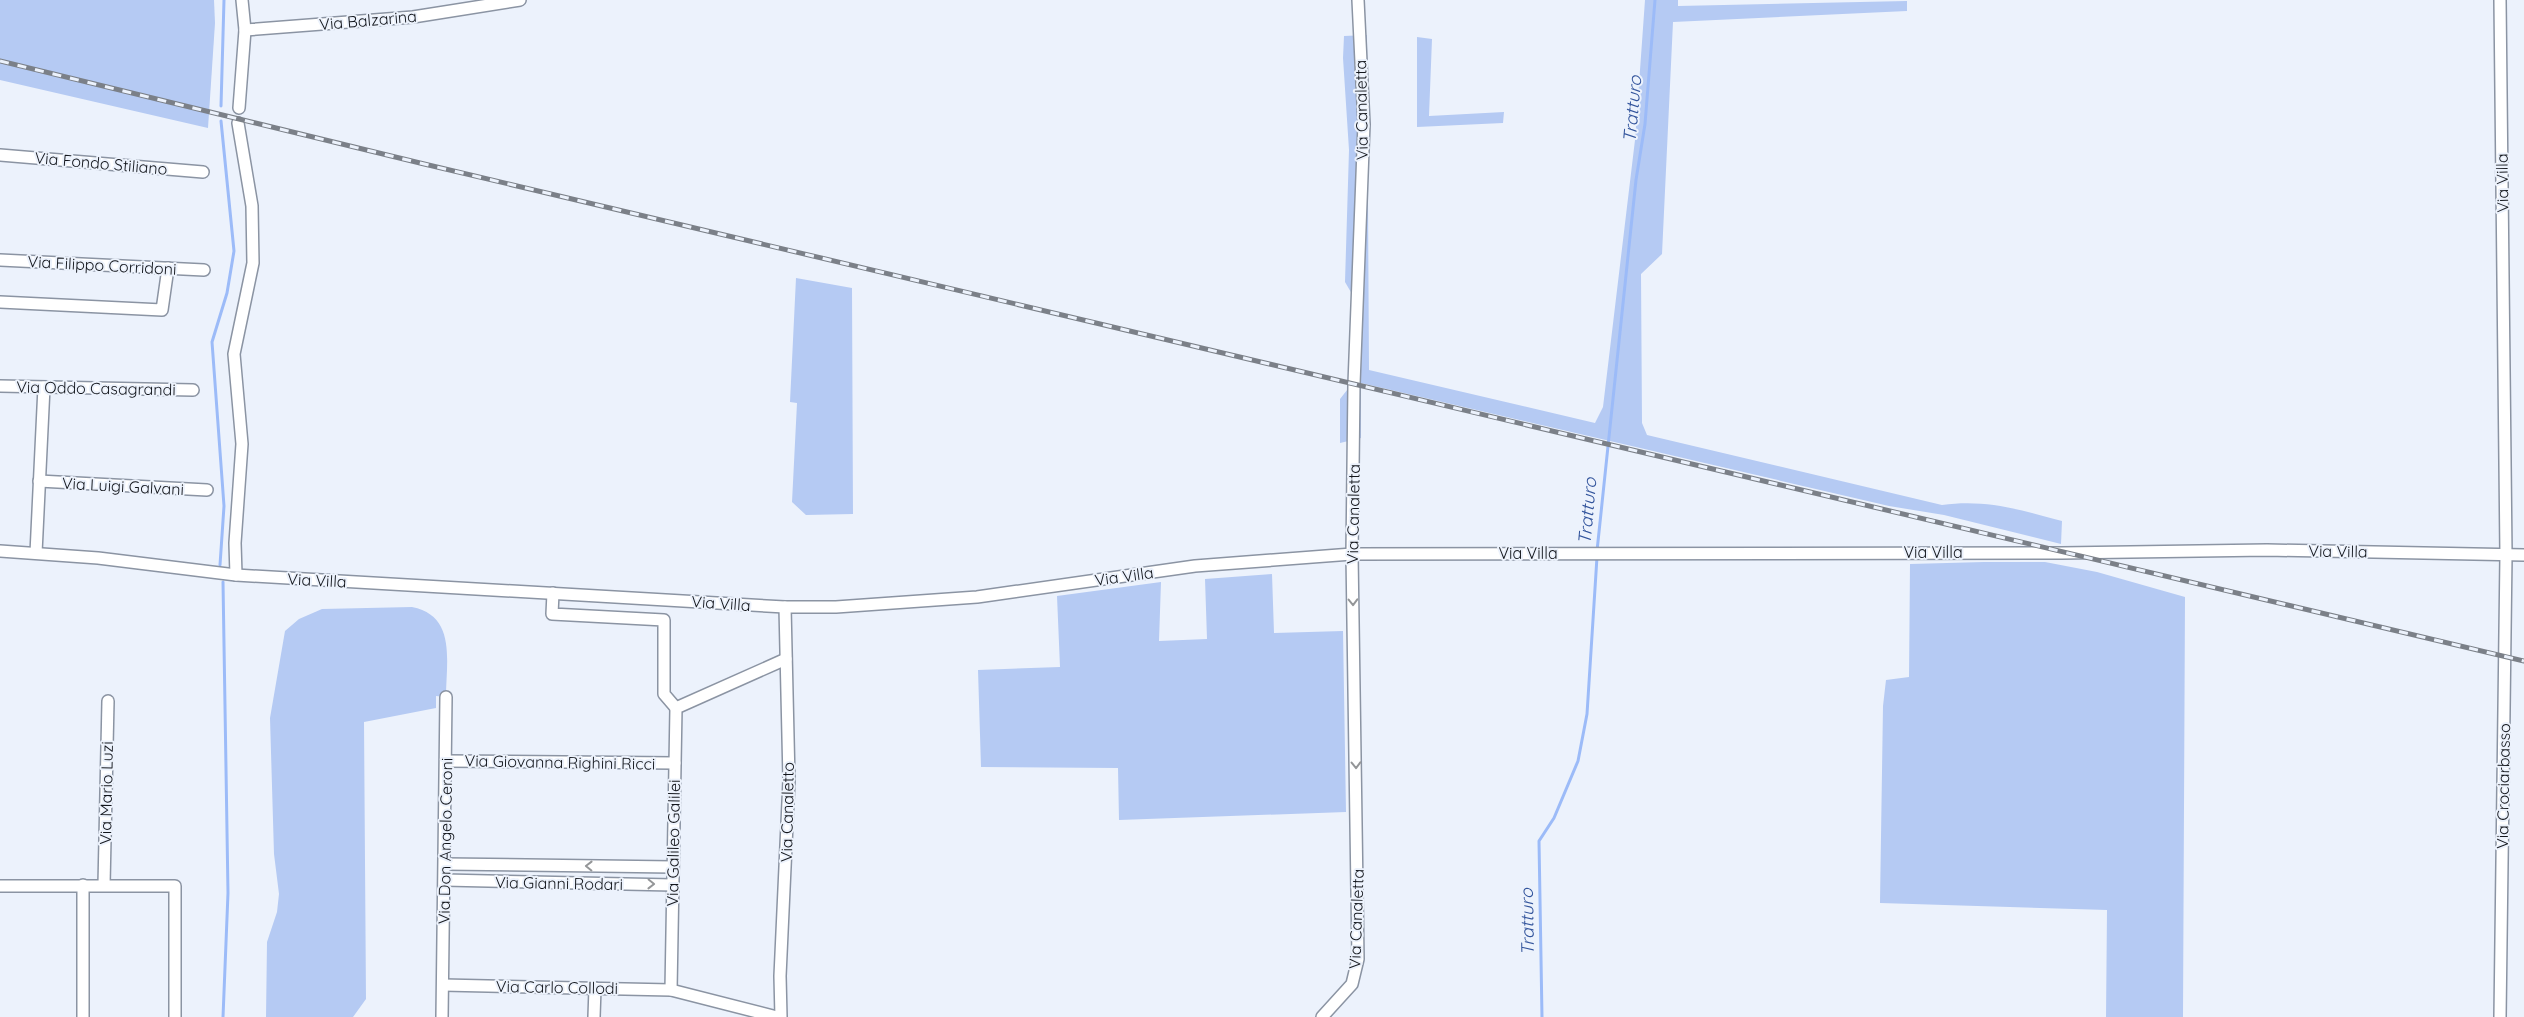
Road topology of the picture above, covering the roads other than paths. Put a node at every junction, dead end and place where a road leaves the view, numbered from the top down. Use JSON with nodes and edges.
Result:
{"nodes":[{"id":1,"x":242,"y":0,"type":"edge"},
{"id":2,"x":520,"y":0,"type":"edge"},
{"id":3,"x":1358,"y":0,"type":"edge"},
{"id":4,"x":2500,"y":0,"type":"edge"},
{"id":5,"x":245,"y":30,"type":"junction"},
{"id":6,"x":239,"y":108,"type":"dead end"},
{"id":7,"x":238,"y":123,"type":"dead end"},
{"id":8,"x":0,"y":155,"type":"edge"},
{"id":9,"x":202,"y":172,"type":"dead end"},
{"id":10,"x":0,"y":260,"type":"edge"},
{"id":11,"x":168,"y":268,"type":"junction"},
{"id":12,"x":204,"y":270,"type":"dead end"},
{"id":13,"x":0,"y":302,"type":"edge"},
{"id":14,"x":0,"y":386,"type":"edge"},
{"id":15,"x":44,"y":387,"type":"junction"},
{"id":16,"x":193,"y":390,"type":"dead end"},
{"id":17,"x":39,"y":481,"type":"junction"},
{"id":18,"x":206,"y":490,"type":"dead end"},
{"id":19,"x":0,"y":551,"type":"edge"},
{"id":20,"x":36,"y":554,"type":"junction"},
{"id":21,"x":1352,"y":554,"type":"junction"},
{"id":22,"x":2524,"y":554,"type":"edge"},
{"id":23,"x":2506,"y":555,"type":"junction"},
{"id":24,"x":236,"y":575,"type":"junction"},
{"id":25,"x":553,"y":593,"type":"junction"},
{"id":26,"x":785,"y":607,"type":"junction"},
{"id":27,"x":786,"y":659,"type":"junction"},
{"id":28,"x":446,"y":697,"type":"dead end"},
{"id":29,"x":108,"y":701,"type":"dead end"},
{"id":30,"x":676,"y":708,"type":"junction"},
{"id":31,"x":446,"y":760,"type":"junction"},
{"id":32,"x":675,"y":763,"type":"junction"},
{"id":33,"x":446,"y":864,"type":"junction"},
{"id":34,"x":673,"y":867,"type":"junction"},
{"id":35,"x":445,"y":880,"type":"junction"},
{"id":36,"x":83,"y":885,"type":"junction"},
{"id":37,"x":104,"y":885,"type":"junction"},
{"id":38,"x":672,"y":885,"type":"junction"},
{"id":39,"x":0,"y":886,"type":"edge"},
{"id":40,"x":443,"y":985,"type":"junction"},
{"id":41,"x":595,"y":988,"type":"junction"},
{"id":42,"x":670,"y":990,"type":"junction"},
{"id":43,"x":83,"y":1017,"type":"edge"},
{"id":44,"x":175,"y":1017,"type":"edge"},
{"id":45,"x":442,"y":1017,"type":"edge"},
{"id":46,"x":594,"y":1017,"type":"edge"},
{"id":47,"x":777,"y":1017,"type":"edge"},
{"id":48,"x":781,"y":1017,"type":"edge"},
{"id":49,"x":1322,"y":1017,"type":"edge"},
{"id":50,"x":2500,"y":1017,"type":"edge"}],
"edges":[{"from":1,"to":5,"type":"street"},
{"from":2,"to":5,"type":"street","name":"Via Balzarina"},
{"from":3,"to":21,"type":"street","name":"Via Canaletta"},
{"from":4,"to":23,"type":"street","name":"Via Villa"},
{"from":5,"to":6,"type":"street"},
{"from":7,"to":24,"type":"street"},
{"from":8,"to":9,"type":"street","name":"Via Fondo Stiliano"},
{"from":10,"to":11,"type":"street","name":"Via Filippo Corridoni"},
{"from":11,"to":12,"type":"street","name":"Via Filippo Corridoni"},
{"from":11,"to":13,"type":"street"},
{"from":14,"to":15,"type":"street","name":"Via Oddo Casagrandi"},
{"from":15,"to":16,"type":"street","name":"Via Oddo Casagrandi"},
{"from":15,"to":17,"type":"street","name":"Via Luigi Galvani"},
{"from":17,"to":18,"type":"street","name":"Via Luigi Galvani"},
{"from":17,"to":20,"type":"street","name":"Via Luigi Galvani"},
{"from":19,"to":20,"type":"street","name":"Via Villa"},
{"from":20,"to":24,"type":"street","name":"Via Villa"},
{"from":21,"to":23,"type":"street","name":"Via Villa"},
{"from":21,"to":26,"type":"street","name":"Via Villa"},
{"from":21,"to":49,"type":"street","name":"Via Canaletta","one_way":true},
{"from":22,"to":23,"type":"street"},
{"from":23,"to":50,"type":"street","name":"Via Crociarbasso"},
{"from":24,"to":25,"type":"street","name":"Via Villa"},
{"from":25,"to":26,"type":"street","name":"Via Villa"},
{"from":25,"to":30,"type":"street"},
{"from":26,"to":27,"type":"street","name":"Via Canaletto"},
{"from":27,"to":30,"type":"street"},
{"from":27,"to":48,"type":"street","name":"Via Canaletto"},
{"from":28,"to":31,"type":"street","name":"Via Don Angelo Ceroni"},
{"from":29,"to":37,"type":"street","name":"Via Mario Luzi"},
{"from":30,"to":32,"type":"street","name":"Via Galileo Galilei"},
{"from":31,"to":32,"type":"street","name":"Via Giovanna Righini Ricci"},
{"from":31,"to":33,"type":"street","name":"Via Don Angelo Ceroni"},
{"from":32,"to":34,"type":"street","name":"Via Galileo Galilei"},
{"from":34,"to":33,"type":"street","name":"Via Gianni Rodari","one_way":true},
{"from":33,"to":35,"type":"street","name":"Via Don Angelo Ceroni"},
{"from":34,"to":38,"type":"street","name":"Via Galileo Galilei"},
{"from":35,"to":38,"type":"street","name":"Via Gianni Rodari","one_way":true},
{"from":35,"to":40,"type":"street","name":"Via Don Angelo Ceroni"},
{"from":36,"to":37,"type":"street"},
{"from":36,"to":39,"type":"street"},
{"from":36,"to":43,"type":"street"},
{"from":37,"to":44,"type":"street"},
{"from":38,"to":42,"type":"street","name":"Via Galileo Galilei"},
{"from":40,"to":41,"type":"street","name":"Via Carlo Collodi"},
{"from":40,"to":45,"type":"street","name":"Via Don Angelo Ceroni"},
{"from":41,"to":42,"type":"street","name":"Via Carlo Collodi"},
{"from":41,"to":46,"type":"street"},
{"from":42,"to":47,"type":"street"}]}
